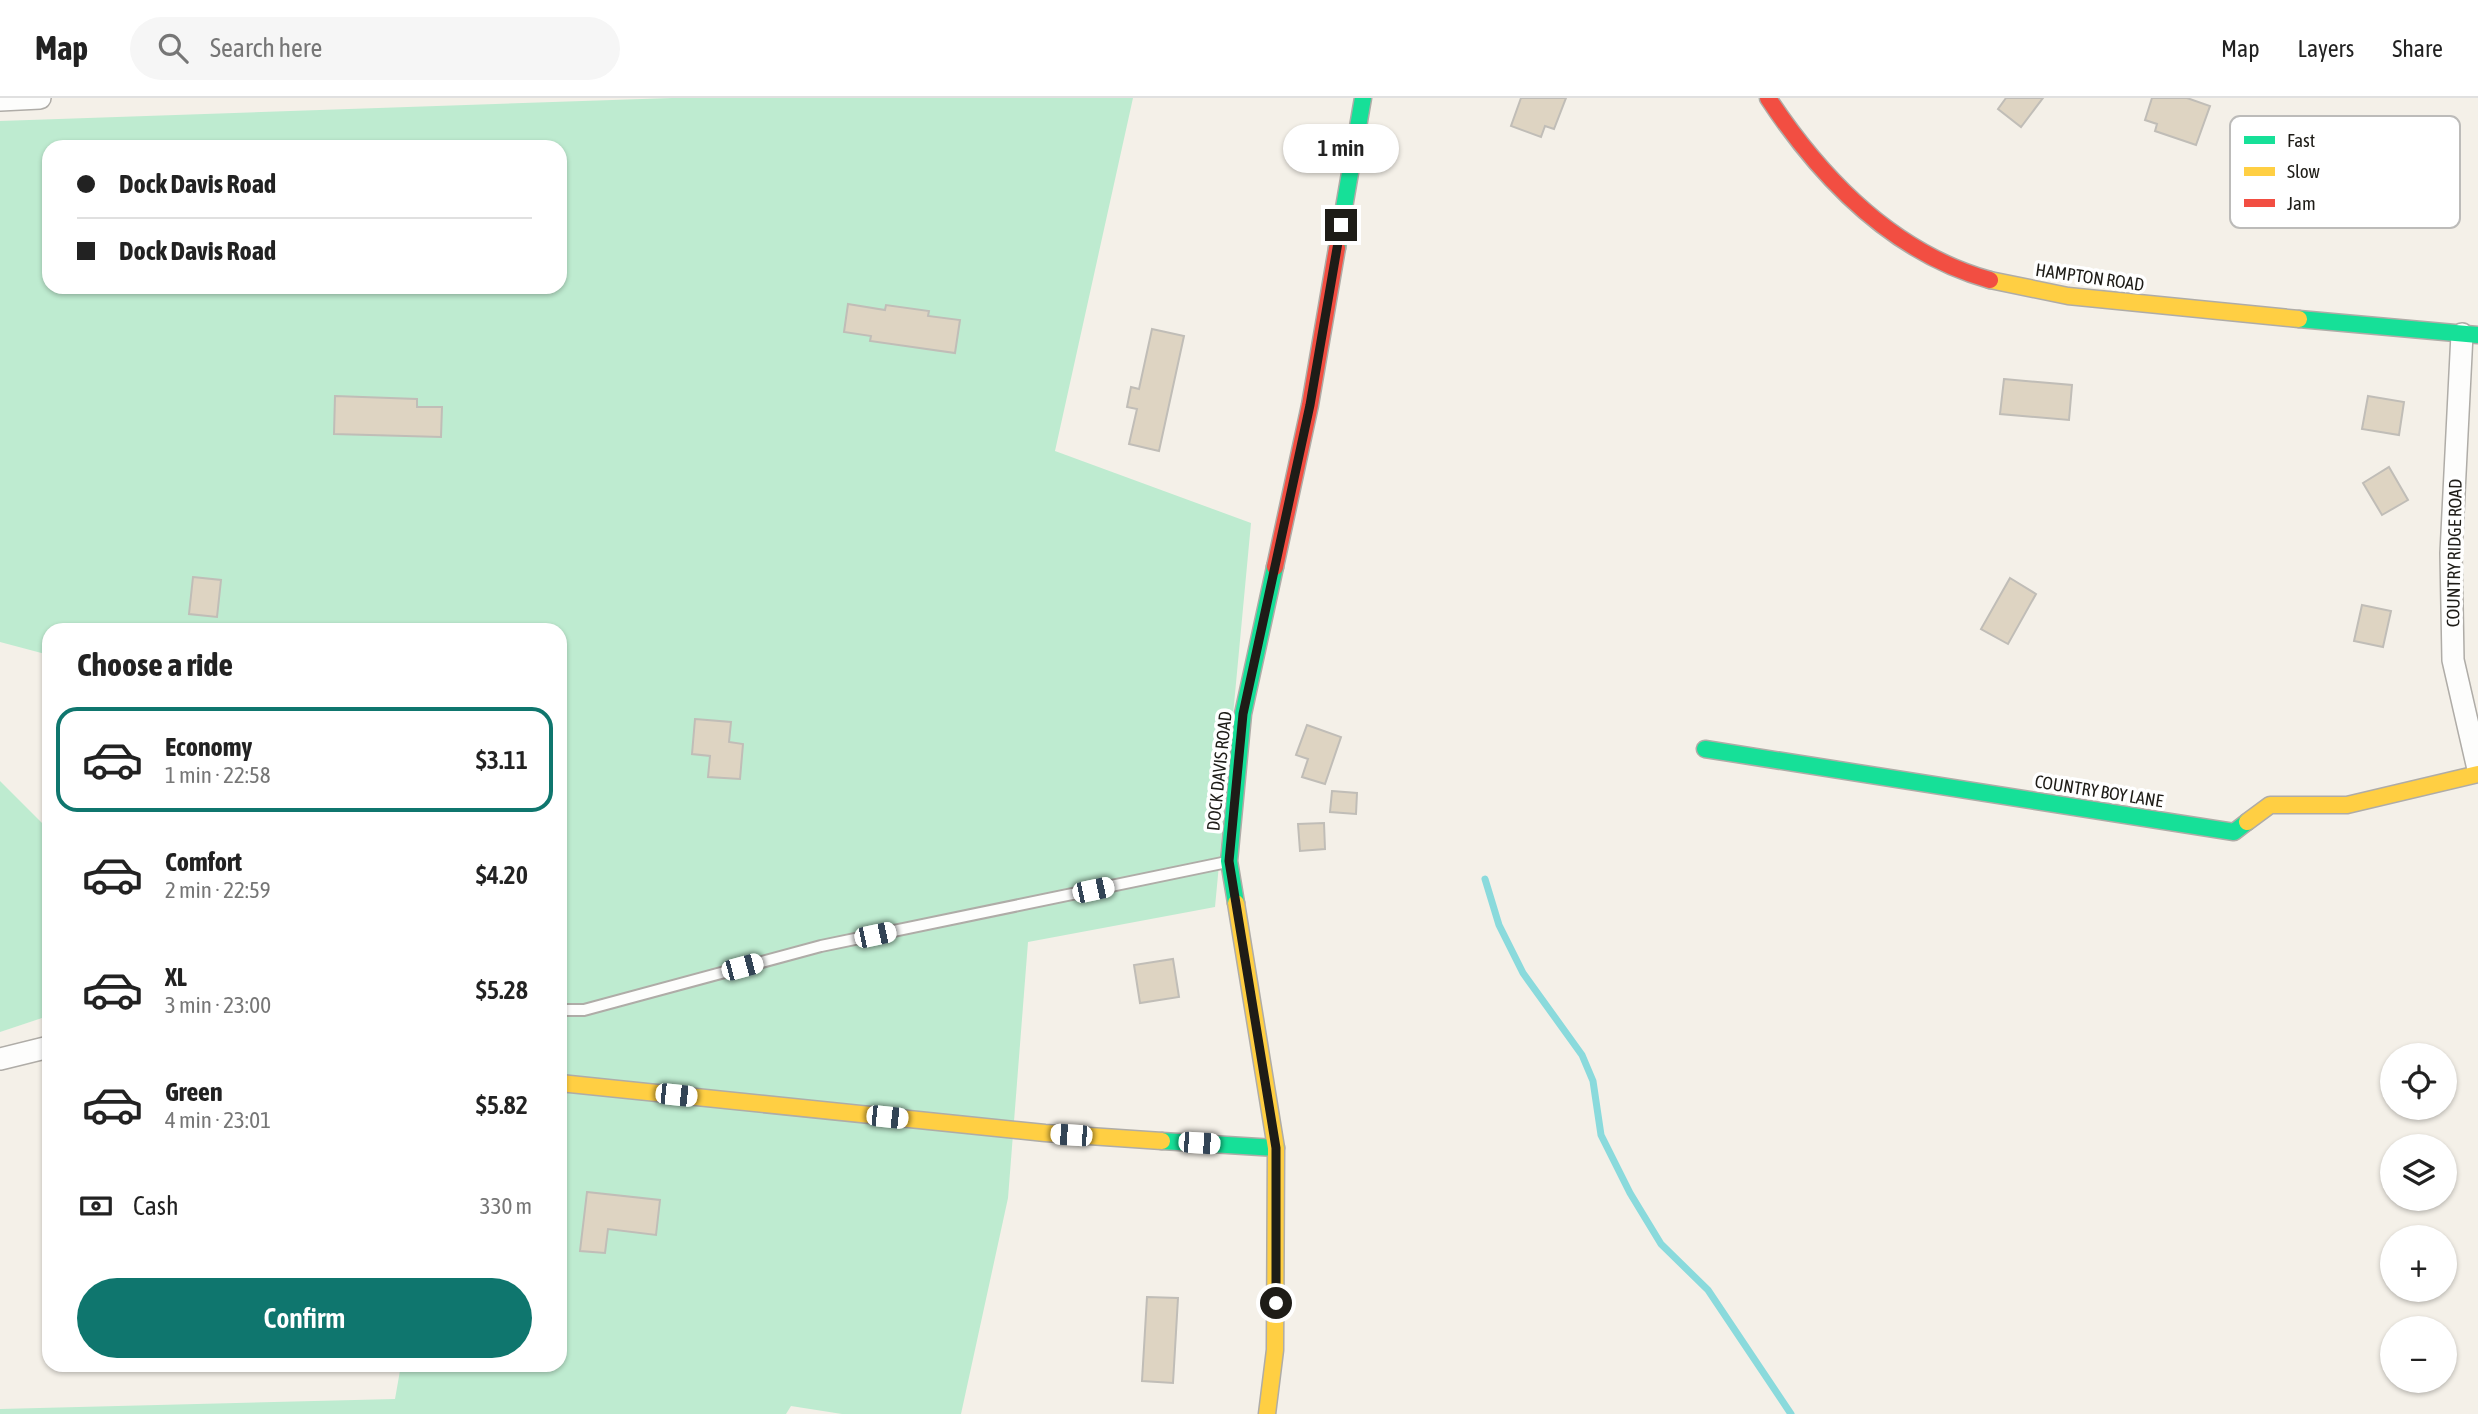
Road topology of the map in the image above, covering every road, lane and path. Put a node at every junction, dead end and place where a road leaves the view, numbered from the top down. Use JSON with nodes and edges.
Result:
{"nodes":[{"id":1,"x":40,"y":98,"type":"edge"},
{"id":2,"x":1363,"y":98,"type":"edge"},
{"id":3,"x":1768,"y":98,"type":"edge"},
{"id":4,"x":0,"y":100,"type":"edge"},
{"id":5,"x":2470,"y":335,"type":"edge"},
{"id":6,"x":1705,"y":749,"type":"dead end"},
{"id":7,"x":2478,"y":772,"type":"edge"},
{"id":8,"x":1229,"y":861,"type":"junction"},
{"id":9,"x":567,"y":1010,"type":"edge"},
{"id":10,"x":42,"y":1049,"type":"edge"},
{"id":11,"x":0,"y":1059,"type":"edge"},
{"id":12,"x":567,"y":1084,"type":"edge"},
{"id":13,"x":1276,"y":1148,"type":"junction"},
{"id":14,"x":1267,"y":1414,"type":"edge"}],
"edges":[{"from":1,"to":4,"type":"street"},
{"from":2,"to":8,"type":"street","name":"DOCK DAVIS ROAD"},
{"from":3,"to":5,"type":"street","name":"HAMPTON ROAD"},
{"from":5,"to":7,"type":"street","name":"COUNTRY RIDGE ROAD"},
{"from":6,"to":7,"type":"street","name":"COUNTRY BOY LANE"},
{"from":8,"to":9,"type":"lane"},
{"from":8,"to":13,"type":"street","name":"DOCK DAVIS ROAD"},
{"from":10,"to":11,"type":"street"},
{"from":12,"to":13,"type":"street"},
{"from":13,"to":14,"type":"street","name":"DOCK DAVIS ROAD"}]}
